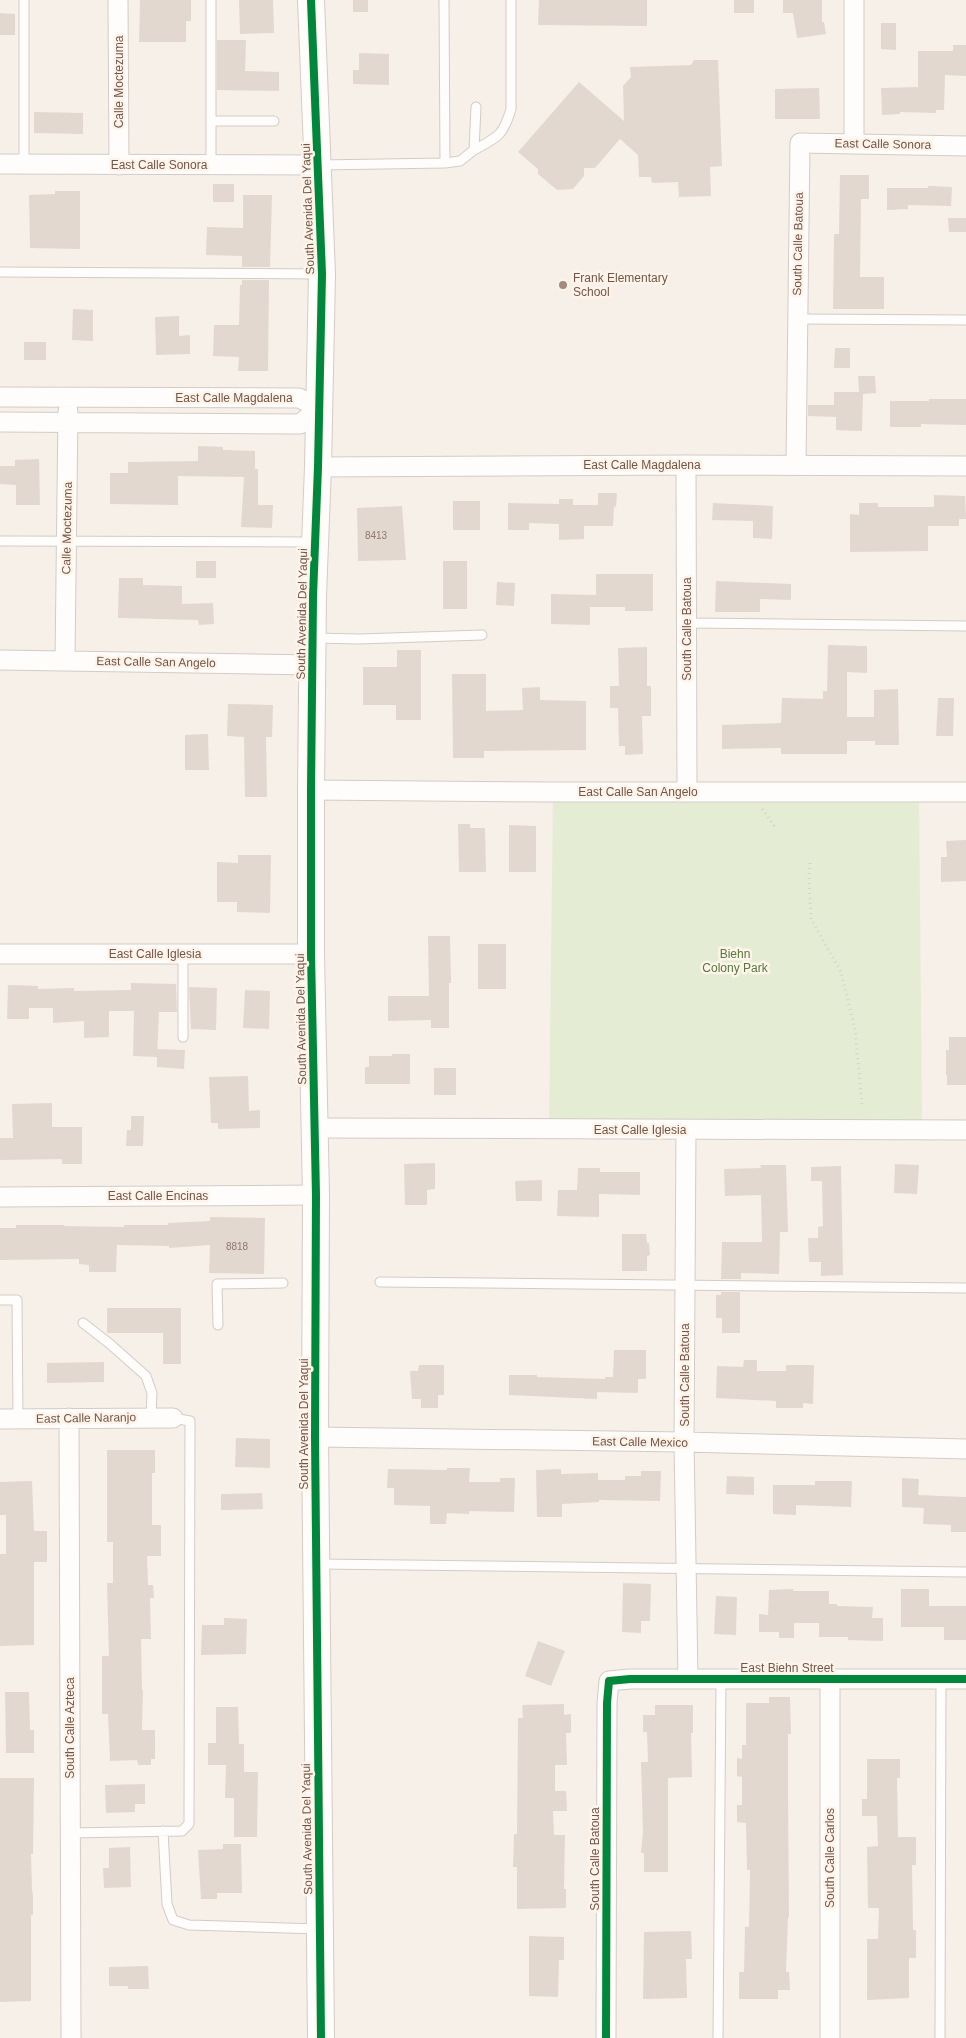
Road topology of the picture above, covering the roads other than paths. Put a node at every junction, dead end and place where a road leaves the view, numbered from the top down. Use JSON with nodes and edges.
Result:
{"nodes":[{"id":1,"x":24,"y":0,"type":"edge"},
{"id":2,"x":118,"y":0,"type":"edge"},
{"id":3,"x":210,"y":0,"type":"edge"},
{"id":4,"x":311,"y":0,"type":"edge"},
{"id":5,"x":444,"y":0,"type":"edge"},
{"id":6,"x":511,"y":0,"type":"edge"},
{"id":7,"x":854,"y":0,"type":"edge"},
{"id":8,"x":476,"y":107,"type":"dead end"},
{"id":9,"x":211,"y":121,"type":"junction"},
{"id":10,"x":274,"y":121,"type":"dead end"},
{"id":11,"x":800,"y":144,"type":"joint"},
{"id":12,"x":854,"y":144,"type":"junction"},
{"id":13,"x":966,"y":146,"type":"edge"},
{"id":14,"x":474,"y":150,"type":"junction"},
{"id":15,"x":444,"y":163,"type":"junction"},
{"id":16,"x":0,"y":164,"type":"edge"},
{"id":17,"x":24,"y":164,"type":"junction"},
{"id":18,"x":119,"y":165,"type":"junction"},
{"id":19,"x":211,"y":165,"type":"junction"},
{"id":20,"x":318,"y":165,"type":"junction"},
{"id":21,"x":0,"y":272,"type":"edge"},
{"id":22,"x":322,"y":274,"type":"junction"},
{"id":23,"x":798,"y":319,"type":"junction"},
{"id":24,"x":966,"y":320,"type":"edge"},
{"id":25,"x":0,"y":396,"type":"edge"},
{"id":26,"x":68,"y":397,"type":"junction"},
{"id":27,"x":320,"y":408,"type":"junction"},
{"id":28,"x":0,"y":422,"type":"edge"},
{"id":29,"x":68,"y":423,"type":"junction"},
{"id":30,"x":686,"y":465,"type":"junction"},
{"id":31,"x":796,"y":465,"type":"junction"},
{"id":32,"x":966,"y":466,"type":"edge"},
{"id":33,"x":318,"y":467,"type":"junction"},
{"id":34,"x":0,"y":540,"type":"edge"},
{"id":35,"x":67,"y":542,"type":"junction"},
{"id":36,"x":314,"y":542,"type":"junction"},
{"id":37,"x":687,"y":623,"type":"junction"},
{"id":38,"x":966,"y":626,"type":"edge"},
{"id":39,"x":482,"y":635,"type":"dead end"},
{"id":40,"x":312,"y":638,"type":"junction"},
{"id":41,"x":0,"y":660,"type":"edge"},
{"id":42,"x":65,"y":660,"type":"junction"},
{"id":43,"x":312,"y":665,"type":"junction"},
{"id":44,"x":311,"y":790,"type":"junction"},
{"id":45,"x":687,"y":792,"type":"junction"},
{"id":46,"x":966,"y":792,"type":"edge"},
{"id":47,"x":0,"y":954,"type":"edge"},
{"id":48,"x":183,"y":954,"type":"junction"},
{"id":49,"x":311,"y":954,"type":"junction"},
{"id":50,"x":183,"y":1037,"type":"dead end"},
{"id":51,"x":315,"y":1128,"type":"junction"},
{"id":52,"x":686,"y":1130,"type":"junction"},
{"id":53,"x":966,"y":1130,"type":"edge"},
{"id":54,"x":316,"y":1195,"type":"junction"},
{"id":55,"x":0,"y":1197,"type":"edge"},
{"id":56,"x":380,"y":1282,"type":"dead end"},
{"id":57,"x":283,"y":1283,"type":"dead end"},
{"id":58,"x":686,"y":1286,"type":"junction"},
{"id":59,"x":966,"y":1288,"type":"edge"},
{"id":60,"x":0,"y":1300,"type":"edge"},
{"id":61,"x":83,"y":1323,"type":"dead end"},
{"id":62,"x":218,"y":1326,"type":"dead end"},
{"id":63,"x":69,"y":1418,"type":"junction"},
{"id":64,"x":151,"y":1418,"type":"junction"},
{"id":65,"x":173,"y":1418,"type":"joint"},
{"id":66,"x":9,"y":1419,"type":"edge"},
{"id":67,"x":314,"y":1438,"type":"junction"},
{"id":68,"x":684,"y":1442,"type":"junction"},
{"id":69,"x":966,"y":1449,"type":"edge"},
{"id":70,"x":316,"y":1564,"type":"junction"},
{"id":71,"x":686,"y":1568,"type":"junction"},
{"id":72,"x":966,"y":1572,"type":"edge"},
{"id":73,"x":688,"y":1679,"type":"junction"},
{"id":74,"x":721,"y":1679,"type":"junction"},
{"id":75,"x":830,"y":1679,"type":"junction"},
{"id":76,"x":941,"y":1679,"type":"junction"},
{"id":77,"x":966,"y":1679,"type":"edge"},
{"id":78,"x":609,"y":1681,"type":"joint"},
{"id":79,"x":163,"y":1831,"type":"junction"},
{"id":80,"x":70,"y":1833,"type":"junction"},
{"id":81,"x":320,"y":1929,"type":"junction"},
{"id":82,"x":71,"y":2038,"type":"edge"},
{"id":83,"x":321,"y":2038,"type":"edge"},
{"id":84,"x":606,"y":2038,"type":"edge"},
{"id":85,"x":718,"y":2038,"type":"edge"},
{"id":86,"x":830,"y":2038,"type":"edge"},
{"id":87,"x":940,"y":2038,"type":"edge"}],
"edges":[{"from":1,"to":17,"type":"lane"},
{"from":2,"to":18,"type":"street","name":"Calle Moctezuma"},
{"from":3,"to":9,"type":"lane"},
{"from":4,"to":20,"type":"street","name":"South Avenida Del Yaqui"},
{"from":5,"to":15,"type":"lane"},
{"from":6,"to":14,"type":"lane"},
{"from":7,"to":12,"type":"street"},
{"from":8,"to":14,"type":"lane"},
{"from":9,"to":10,"type":"lane"},
{"from":9,"to":19,"type":"lane"},
{"from":11,"to":12,"type":"street","name":"East Calle Sonora"},
{"from":11,"to":23,"type":"street","name":"South Calle Batoua"},
{"from":12,"to":13,"type":"street","name":"East Calle Sonora"},
{"from":14,"to":15,"type":"lane"},
{"from":15,"to":20,"type":"lane"},
{"from":16,"to":17,"type":"street","name":"East Calle Sonora"},
{"from":17,"to":18,"type":"street","name":"East Calle Sonora"},
{"from":18,"to":19,"type":"street","name":"East Calle Sonora"},
{"from":19,"to":20,"type":"street","name":"East Calle Sonora"},
{"from":20,"to":22,"type":"street","name":"South Avenida Del Yaqui"},
{"from":21,"to":22,"type":"lane"},
{"from":22,"to":27,"type":"street","name":"South Avenida Del Yaqui"},
{"from":23,"to":24,"type":"lane"},
{"from":23,"to":31,"type":"street","name":"South Calle Batoua"},
{"from":25,"to":26,"type":"street","name":"East Calle Magdalena"},
{"from":26,"to":27,"type":"street","name":"East Calle Magdalena"},
{"from":26,"to":29,"type":"street","name":"Calle Moctezuma"},
{"from":27,"to":29,"type":"street","name":"East Calle Magdalena"},
{"from":27,"to":33,"type":"street","name":"South Avenida Del Yaqui"},
{"from":28,"to":29,"type":"street","name":"East Calle Magdalena"},
{"from":29,"to":35,"type":"street","name":"Calle Moctezuma"},
{"from":30,"to":31,"type":"street","name":"East Calle Magdalena"},
{"from":30,"to":33,"type":"street","name":"East Calle Magdalena"},
{"from":30,"to":37,"type":"street","name":"South Calle Batoua"},
{"from":31,"to":32,"type":"street","name":"East Calle Magdalena"},
{"from":33,"to":36,"type":"street","name":"South Avenida Del Yaqui"},
{"from":34,"to":35,"type":"lane"},
{"from":35,"to":36,"type":"lane"},
{"from":35,"to":42,"type":"street","name":"Calle Moctezuma"},
{"from":36,"to":40,"type":"street","name":"South Avenida Del Yaqui"},
{"from":37,"to":38,"type":"lane"},
{"from":37,"to":45,"type":"street","name":"South Calle Batoua"},
{"from":39,"to":40,"type":"lane"},
{"from":40,"to":43,"type":"street","name":"South Avenida Del Yaqui"},
{"from":41,"to":42,"type":"street","name":"East Calle San Angelo"},
{"from":42,"to":43,"type":"street","name":"East Calle San Angelo"},
{"from":43,"to":44,"type":"street","name":"South Avenida Del Yaqui"},
{"from":44,"to":45,"type":"street","name":"East Calle San Angelo"},
{"from":44,"to":49,"type":"street","name":"South Avenida Del Yaqui"},
{"from":45,"to":46,"type":"street","name":"East Calle San Angelo"},
{"from":47,"to":48,"type":"street","name":"East Calle Iglesia"},
{"from":48,"to":49,"type":"street","name":"East Calle Iglesia"},
{"from":48,"to":50,"type":"lane"},
{"from":49,"to":51,"type":"street","name":"South Avenida Del Yaqui"},
{"from":51,"to":52,"type":"street","name":"East Calle Iglesia"},
{"from":51,"to":54,"type":"street","name":"South Avenida Del Yaqui"},
{"from":52,"to":53,"type":"street","name":"East Calle Iglesia"},
{"from":52,"to":58,"type":"street","name":"South Calle Batoua"},
{"from":54,"to":55,"type":"street","name":"East Calle Encinas"},
{"from":54,"to":67,"type":"street","name":"South Avenida Del Yaqui"},
{"from":56,"to":58,"type":"lane"},
{"from":57,"to":62,"type":"lane"},
{"from":58,"to":59,"type":"lane"},
{"from":58,"to":68,"type":"street","name":"South Calle Batoua"},
{"from":60,"to":66,"type":"lane"},
{"from":61,"to":64,"type":"lane"},
{"from":63,"to":64,"type":"street","name":"East Calle Naranjo"},
{"from":63,"to":66,"type":"street","name":"East Calle Naranjo"},
{"from":63,"to":80,"type":"street","name":"South Calle Azteca"},
{"from":64,"to":65,"type":"street","name":"East Calle Naranjo"},
{"from":65,"to":79,"type":"lane"},
{"from":67,"to":68,"type":"street","name":"East Calle Mexico"},
{"from":67,"to":70,"type":"street","name":"South Avenida Del Yaqui"},
{"from":68,"to":69,"type":"street","name":"East Calle Mexico"},
{"from":68,"to":71,"type":"street","name":"South Calle Batoua"},
{"from":70,"to":71,"type":"lane"},
{"from":70,"to":81,"type":"street","name":"South Avenida Del Yaqui"},
{"from":71,"to":72,"type":"lane"},
{"from":71,"to":73,"type":"street","name":"South Calle Batoua"},
{"from":73,"to":74,"type":"street","name":"East Biehn Street"},
{"from":73,"to":78,"type":"street","name":"East Biehn Street"},
{"from":74,"to":75,"type":"street","name":"East Biehn Street"},
{"from":74,"to":85,"type":"lane"},
{"from":75,"to":76,"type":"street","name":"East Biehn Street"},
{"from":75,"to":86,"type":"street","name":"South Calle Carlos"},
{"from":76,"to":77,"type":"street","name":"East Biehn Street"},
{"from":76,"to":87,"type":"lane"},
{"from":78,"to":84,"type":"street","name":"South Calle Batoua"},
{"from":79,"to":80,"type":"lane"},
{"from":79,"to":81,"type":"lane"},
{"from":80,"to":82,"type":"street","name":"South Calle Azteca"},
{"from":81,"to":83,"type":"street","name":"South Avenida Del Yaqui"}]}
